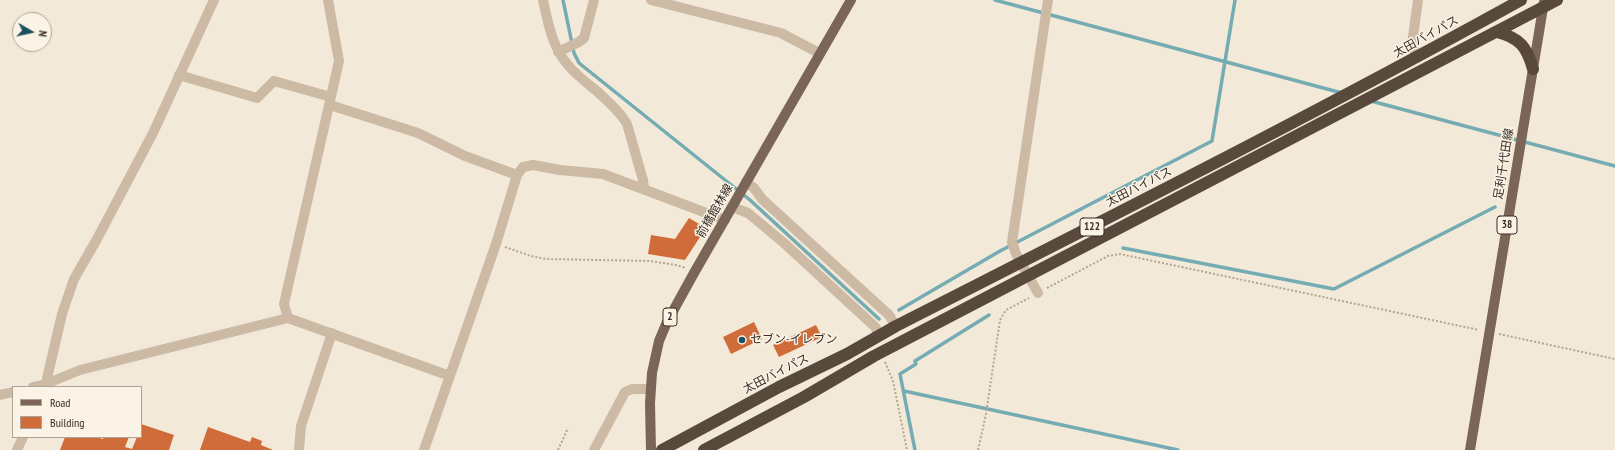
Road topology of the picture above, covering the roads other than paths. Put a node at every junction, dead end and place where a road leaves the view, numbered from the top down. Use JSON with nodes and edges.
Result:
{"nodes":[{"id":1,"x":214,"y":0,"type":"edge"},
{"id":2,"x":328,"y":0,"type":"edge"},
{"id":3,"x":544,"y":0,"type":"edge"},
{"id":4,"x":594,"y":0,"type":"edge"},
{"id":5,"x":651,"y":0,"type":"edge"},
{"id":6,"x":850,"y":0,"type":"edge"},
{"id":7,"x":1048,"y":0,"type":"edge"},
{"id":8,"x":1418,"y":0,"type":"edge"},
{"id":9,"x":1521,"y":0,"type":"edge"},
{"id":10,"x":1557,"y":0,"type":"edge"},
{"id":11,"x":1544,"y":4,"type":"edge"},
{"id":12,"x":1497,"y":32,"type":"junction"},
{"id":13,"x":563,"y":50,"type":"junction"},
{"id":14,"x":820,"y":53,"type":"junction"},
{"id":15,"x":1417,"y":58,"type":"junction"},
{"id":16,"x":1532,"y":69,"type":"junction"},
{"id":17,"x":179,"y":75,"type":"junction"},
{"id":18,"x":330,"y":101,"type":"junction"},
{"id":19,"x":517,"y":175,"type":"junction"},
{"id":20,"x":746,"y":183,"type":"junction"},
{"id":21,"x":644,"y":188,"type":"junction"},
{"id":22,"x":735,"y":203,"type":"junction"},
{"id":23,"x":725,"y":220,"type":"junction"},
{"id":24,"x":1021,"y":263,"type":"junction"},
{"id":25,"x":1029,"y":276,"type":"junction"},
{"id":26,"x":1038,"y":293,"type":"road end"},
{"id":27,"x":288,"y":318,"type":"junction"},
{"id":28,"x":896,"y":326,"type":"junction"},
{"id":29,"x":332,"y":334,"type":"junction"},
{"id":30,"x":878,"y":336,"type":"junction"},
{"id":31,"x":450,"y":376,"type":"junction"},
{"id":32,"x":45,"y":385,"type":"edge"},
{"id":33,"x":650,"y":389,"type":"junction"},
{"id":34,"x":12,"y":392,"type":"edge"},
{"id":35,"x":0,"y":395,"type":"edge"},
{"id":36,"x":23,"y":438,"type":"edge"},
{"id":37,"x":17,"y":450,"type":"edge"},
{"id":38,"x":299,"y":450,"type":"edge"},
{"id":39,"x":424,"y":450,"type":"edge"},
{"id":40,"x":594,"y":450,"type":"edge"},
{"id":41,"x":651,"y":450,"type":"edge"},
{"id":42,"x":662,"y":450,"type":"edge"},
{"id":43,"x":704,"y":450,"type":"edge"},
{"id":44,"x":1470,"y":450,"type":"edge"}],
"edges":[{"from":1,"to":17,"type":"street"},
{"from":2,"to":18,"type":"street"},
{"from":3,"to":13,"type":"street"},
{"from":4,"to":13,"type":"street"},
{"from":5,"to":14,"type":"street"},
{"from":6,"to":14,"type":"main road","name":"前橋館林線","number":"2"},
{"from":7,"to":24,"type":"street"},
{"from":8,"to":15,"type":"street"},
{"from":9,"to":15,"type":"highway","name":"太田バイパス","number":"122"},
{"from":10,"to":11,"type":"highway","number":"122"},
{"from":11,"to":12,"type":"highway","number":"122"},
{"from":11,"to":16,"type":"main road","name":"足利千代田線","number":"38"},
{"from":12,"to":16,"type":"highway"},
{"from":12,"to":25,"type":"highway","number":"122"},
{"from":13,"to":21,"type":"street"},
{"from":14,"to":20,"type":"main road","name":"前橋館林線","number":"2"},
{"from":15,"to":24,"type":"highway","name":"太田バイパス","number":"122"},
{"from":16,"to":44,"type":"main road","name":"足利千代田線","number":"38"},
{"from":17,"to":18,"type":"street"},
{"from":17,"to":32,"type":"street"},
{"from":18,"to":19,"type":"street"},
{"from":18,"to":27,"type":"street"},
{"from":19,"to":21,"type":"street"},
{"from":19,"to":31,"type":"street"},
{"from":20,"to":22,"type":"main road","name":"前橋館林線","number":"2"},
{"from":20,"to":28,"type":"street"},
{"from":21,"to":23,"type":"street"},
{"from":22,"to":23,"type":"main road","name":"前橋館林線","number":"2"},
{"from":22,"to":30,"type":"street"},
{"from":23,"to":33,"type":"main road","name":"前橋館林線","number":"2"},
{"from":24,"to":25,"type":"street"},
{"from":24,"to":28,"type":"highway","name":"太田バイパス","number":"122"},
{"from":25,"to":26,"type":"street"},
{"from":25,"to":43,"type":"highway","number":"122"},
{"from":27,"to":29,"type":"street"},
{"from":27,"to":32,"type":"street"},
{"from":28,"to":30,"type":"highway","name":"太田バイパス","number":"122"},
{"from":29,"to":31,"type":"street"},
{"from":29,"to":38,"type":"street"},
{"from":30,"to":42,"type":"highway","name":"太田バイパス","number":"122"},
{"from":31,"to":39,"type":"street"},
{"from":33,"to":40,"type":"street"},
{"from":33,"to":41,"type":"main road","name":"前橋館林線","number":"2"},
{"from":34,"to":35,"type":"street"},
{"from":36,"to":37,"type":"street"}]}
